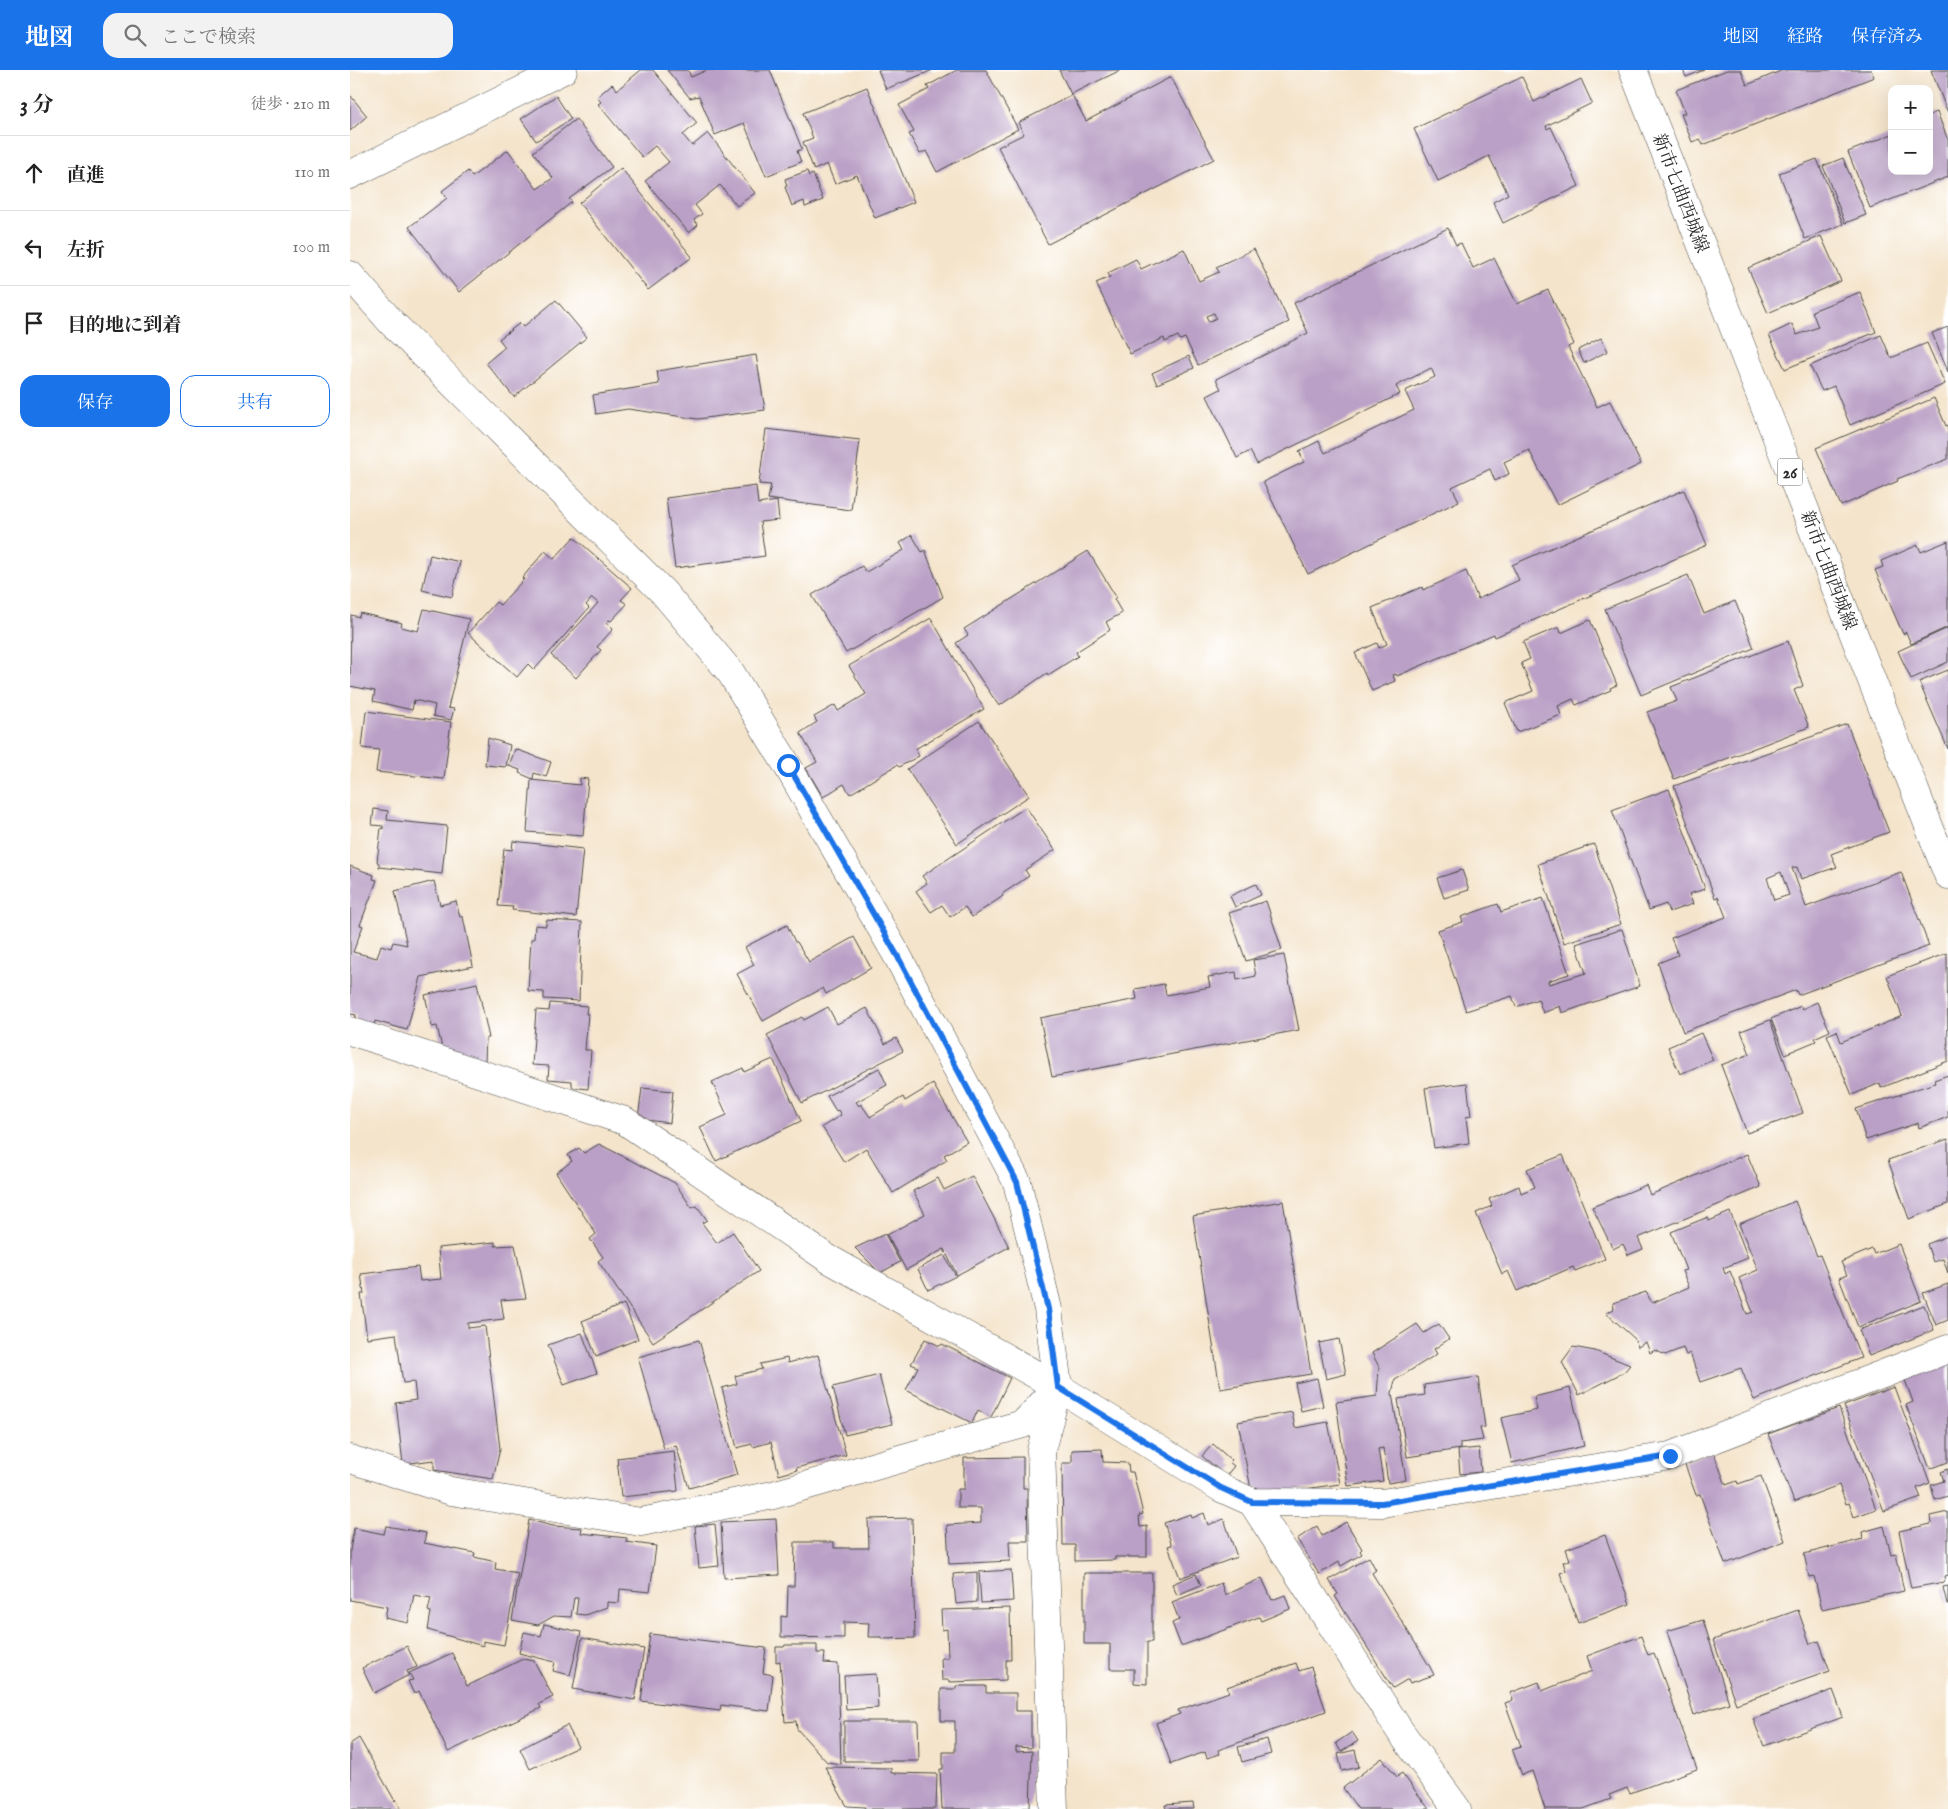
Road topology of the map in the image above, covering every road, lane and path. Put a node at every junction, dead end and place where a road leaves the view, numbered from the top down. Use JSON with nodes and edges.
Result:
{"nodes":[{"id":1,"x":563,"y":70,"type":"edge"},
{"id":2,"x":1633,"y":70,"type":"edge"},
{"id":3,"x":350,"y":175,"type":"edge"},
{"id":4,"x":350,"y":275,"type":"edge"},
{"id":5,"x":1948,"y":875,"type":"edge"},
{"id":6,"x":350,"y":1031,"type":"edge"},
{"id":7,"x":1948,"y":1349,"type":"edge"},
{"id":8,"x":1058,"y":1387,"type":"junction"},
{"id":9,"x":350,"y":1459,"type":"edge"},
{"id":10,"x":1252,"y":1502,"type":"junction"},
{"id":11,"x":1054,"y":1809,"type":"edge"},
{"id":12,"x":1457,"y":1809,"type":"edge"}],
"edges":[{"from":1,"to":3,"type":"street"},
{"from":2,"to":5,"type":"street","name":"新市七曲西城線","number":"26"},
{"from":4,"to":8,"type":"street"},
{"from":6,"to":8,"type":"street"},
{"from":7,"to":10,"type":"street"},
{"from":8,"to":9,"type":"street"},
{"from":8,"to":10,"type":"street"},
{"from":8,"to":11,"type":"street"},
{"from":10,"to":12,"type":"street"}]}
